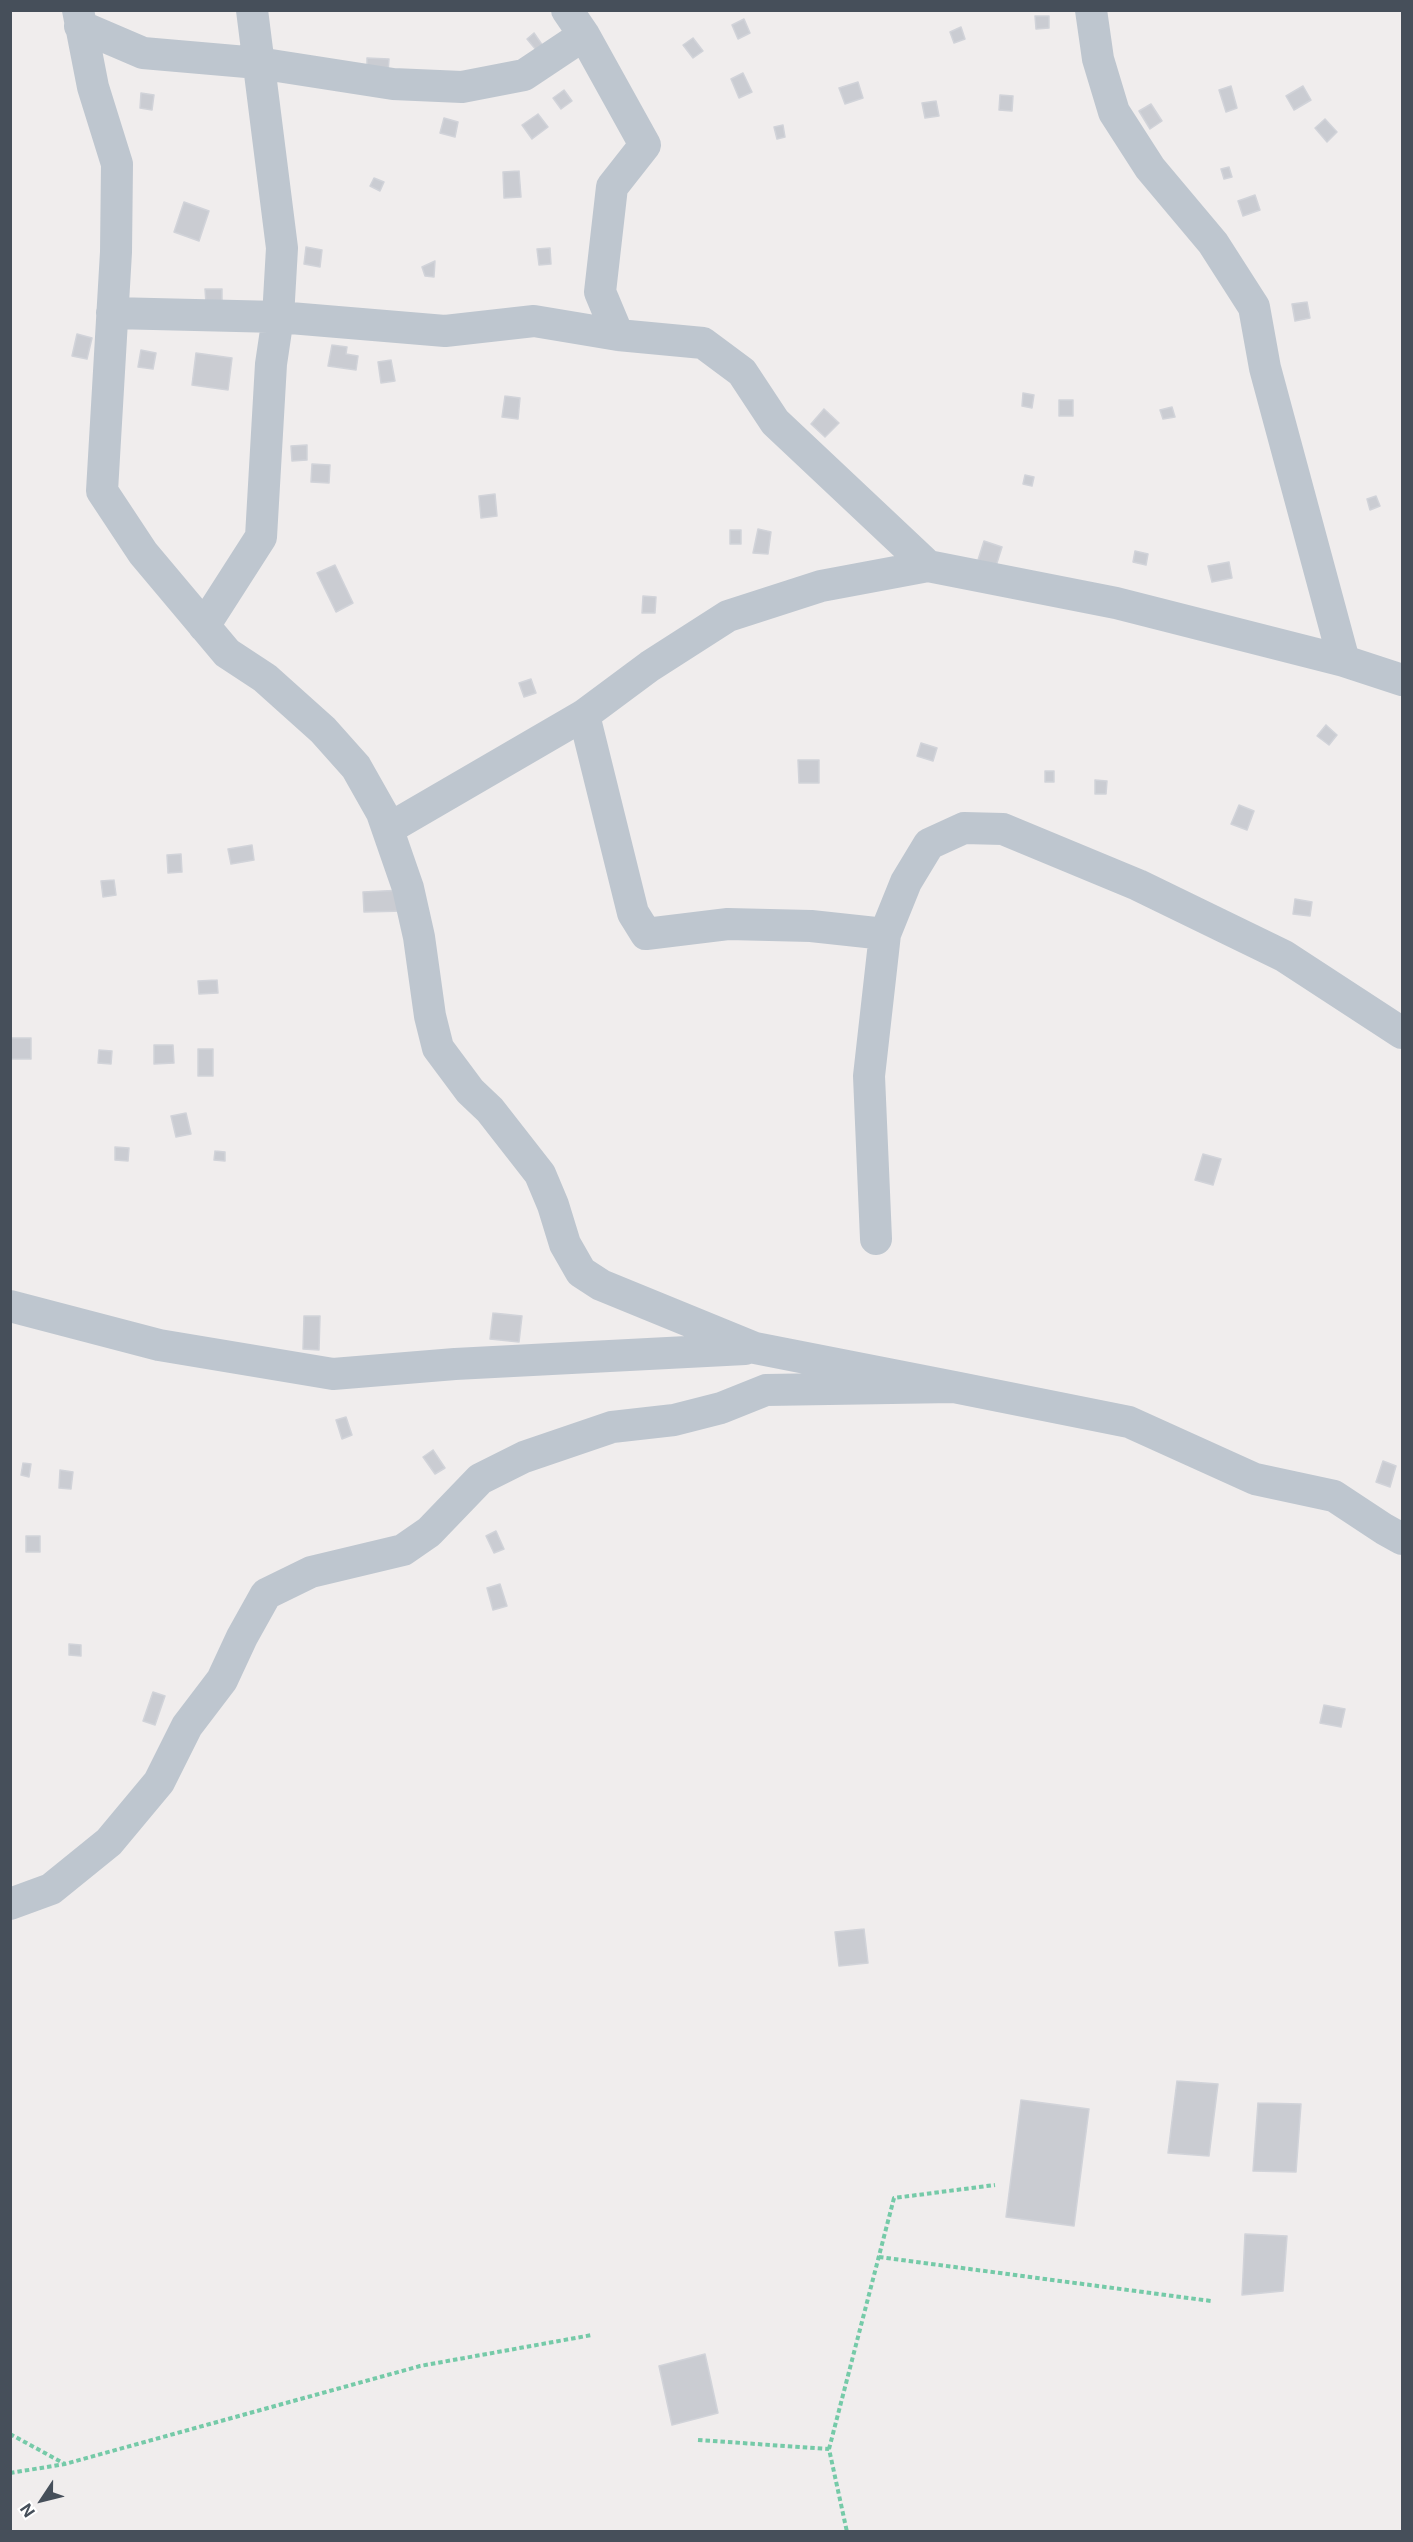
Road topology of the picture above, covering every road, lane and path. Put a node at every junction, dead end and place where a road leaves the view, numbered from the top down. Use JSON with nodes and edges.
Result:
{"nodes":[{"id":1,"x":252,"y":10,"type":"edge"},
{"id":2,"x":1091,"y":10,"type":"edge"},
{"id":3,"x":79,"y":18,"type":"edge"},
{"id":4,"x":576,"y":23,"type":"edge"},
{"id":5,"x":258,"y":63,"type":"junction"},
{"id":6,"x":112,"y":313,"type":"junction"},
{"id":7,"x":278,"y":317,"type":"junction"},
{"id":8,"x":618,"y":336,"type":"junction"},
{"id":9,"x":928,"y":567,"type":"junction"},
{"id":10,"x":204,"y":626,"type":"junction"},
{"id":11,"x":1344,"y":661,"type":"junction"},
{"id":12,"x":1402,"y":680,"type":"edge"},
{"id":13,"x":584,"y":715,"type":"junction"},
{"id":14,"x":388,"y":829,"type":"junction"},
{"id":15,"x":885,"y":934,"type":"junction"},
{"id":16,"x":1402,"y":1033,"type":"edge"},
{"id":17,"x":876,"y":1239,"type":"dead end"},
{"id":18,"x":10,"y":1306,"type":"edge"},
{"id":19,"x":755,"y":1348,"type":"junction"},
{"id":20,"x":954,"y":1387,"type":"junction"},
{"id":21,"x":1402,"y":1539,"type":"edge"},
{"id":22,"x":10,"y":1904,"type":"edge"},
{"id":23,"x":995,"y":2185,"type":"dead end"},
{"id":24,"x":879,"y":2257,"type":"junction"},
{"id":25,"x":1211,"y":2301,"type":"dead end"},
{"id":26,"x":592,"y":2335,"type":"dead end"},
{"id":27,"x":10,"y":2434,"type":"edge"},
{"id":28,"x":698,"y":2440,"type":"dead end"},
{"id":29,"x":829,"y":2449,"type":"junction"},
{"id":30,"x":65,"y":2464,"type":"junction"},
{"id":31,"x":10,"y":2473,"type":"edge"},
{"id":32,"x":847,"y":2532,"type":"edge"}],
"edges":[{"from":1,"to":5,"type":"street"},
{"from":2,"to":11,"type":"street"},
{"from":3,"to":5,"type":"street"},
{"from":3,"to":6,"type":"street"},
{"from":4,"to":5,"type":"street"},
{"from":4,"to":8,"type":"street"},
{"from":5,"to":7,"type":"street"},
{"from":6,"to":7,"type":"street"},
{"from":6,"to":10,"type":"street"},
{"from":7,"to":8,"type":"street"},
{"from":7,"to":10,"type":"street"},
{"from":8,"to":9,"type":"street"},
{"from":9,"to":11,"type":"street"},
{"from":9,"to":13,"type":"street"},
{"from":10,"to":14,"type":"street"},
{"from":11,"to":12,"type":"street"},
{"from":13,"to":14,"type":"street"},
{"from":13,"to":15,"type":"street"},
{"from":14,"to":19,"type":"street"},
{"from":15,"to":16,"type":"street"},
{"from":15,"to":17,"type":"street"},
{"from":18,"to":19,"type":"street"},
{"from":19,"to":20,"type":"street"},
{"from":20,"to":21,"type":"street"},
{"from":20,"to":22,"type":"street"},
{"from":23,"to":24,"type":"path"},
{"from":24,"to":25,"type":"path"},
{"from":24,"to":29,"type":"path"},
{"from":26,"to":30,"type":"path"},
{"from":27,"to":30,"type":"path"},
{"from":28,"to":29,"type":"path"},
{"from":29,"to":32,"type":"path"},
{"from":30,"to":31,"type":"path"}]}
